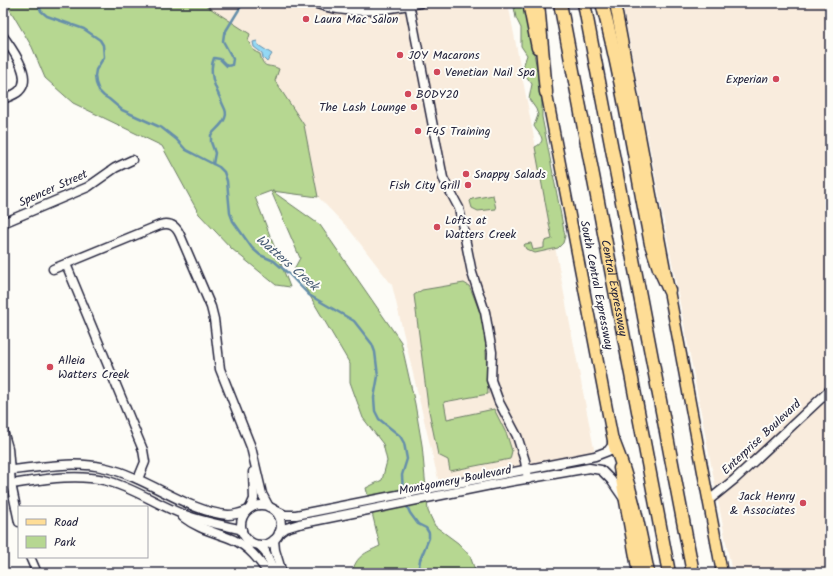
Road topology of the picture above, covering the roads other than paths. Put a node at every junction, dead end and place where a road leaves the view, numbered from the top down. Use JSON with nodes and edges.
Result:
{"nodes":[{"id":1,"x":314,"y":3,"type":"edge"},
{"id":2,"x":420,"y":3,"type":"edge"},
{"id":3,"x":528,"y":3,"type":"edge"},
{"id":4,"x":538,"y":3,"type":"edge"},
{"id":5,"x":560,"y":3,"type":"edge"},
{"id":6,"x":584,"y":3,"type":"edge"},
{"id":7,"x":602,"y":3,"type":"edge"},
{"id":8,"x":615,"y":3,"type":"edge"},
{"id":9,"x":409,"y":4,"type":"edge"},
{"id":10,"x":3,"y":36,"type":"edge"},
{"id":11,"x":546,"y":92,"type":"junction"},
{"id":12,"x":3,"y":100,"type":"edge"},
{"id":13,"x":132,"y":160,"type":"dead end"},
{"id":14,"x":3,"y":223,"type":"edge"},
{"id":15,"x":66,"y":264,"type":"junction"},
{"id":16,"x":53,"y":269,"type":"dead end"},
{"id":17,"x":669,"y":290,"type":"junction"},
{"id":18,"x":830,"y":390,"type":"edge"},
{"id":19,"x":3,"y":431,"type":"edge"},
{"id":20,"x":614,"y":443,"type":"junction"},
{"id":21,"x":253,"y":453,"type":"junction"},
{"id":22,"x":526,"y":470,"type":"junction"},
{"id":23,"x":6,"y":471,"type":"edge"},
{"id":24,"x":138,"y":479,"type":"junction"},
{"id":25,"x":528,"y":479,"type":"junction"},
{"id":26,"x":7,"y":484,"type":"edge"},
{"id":27,"x":624,"y":500,"type":"junction"},
{"id":28,"x":708,"y":501,"type":"junction"},
{"id":29,"x":271,"y":508,"type":"junction"},
{"id":30,"x":248,"y":510,"type":"junction"},
{"id":31,"x":176,"y":511,"type":"junction"},
{"id":32,"x":18,"y":519,"type":"edge"},
{"id":33,"x":242,"y":530,"type":"junction"},
{"id":34,"x":277,"y":536,"type":"junction"},
{"id":35,"x":259,"y":545,"type":"junction"},
{"id":36,"x":30,"y":558,"type":"edge"},
{"id":37,"x":37,"y":573,"type":"edge"},
{"id":38,"x":268,"y":573,"type":"edge"},
{"id":39,"x":275,"y":573,"type":"edge"},
{"id":40,"x":282,"y":573,"type":"edge"},
{"id":41,"x":638,"y":573,"type":"edge"},
{"id":42,"x":648,"y":573,"type":"edge"},
{"id":43,"x":669,"y":573,"type":"edge"},
{"id":44,"x":692,"y":573,"type":"edge"},
{"id":45,"x":722,"y":573,"type":"edge"}],
"edges":[{"from":1,"to":9,"type":"street"},
{"from":2,"to":9,"type":"street"},
{"from":3,"to":11,"type":"main road","name":"South Central Expressway"},
{"from":4,"to":11,"type":"highway"},
{"from":5,"to":43,"type":"highway","name":"Central Expressway"},
{"from":6,"to":44,"type":"highway","name":"Central Expressway"},
{"from":7,"to":17,"type":"highway"},
{"from":8,"to":17,"type":"main road"},
{"from":9,"to":22,"type":"street"},
{"from":10,"to":12,"type":"street"},
{"from":11,"to":20,"type":"main road","name":"South Central Expressway"},
{"from":13,"to":14,"type":"street","name":"Spencer Street"},
{"from":15,"to":16,"type":"street"},
{"from":15,"to":21,"type":"street"},
{"from":15,"to":24,"type":"street"},
{"from":17,"to":28,"type":"main road"},
{"from":18,"to":28,"type":"street","name":"Enterprise Boulevard"},
{"from":19,"to":23,"type":"street"},
{"from":20,"to":22,"type":"street","name":"Montgomery Boulevard"},
{"from":20,"to":27,"type":"main road","name":"South Central Expressway"},
{"from":20,"to":42,"type":"highway"},
{"from":21,"to":29,"type":"street"},
{"from":21,"to":30,"type":"street"},
{"from":22,"to":25,"type":"street"},
{"from":22,"to":29,"type":"street","name":"Montgomery Boulevard"},
{"from":23,"to":24,"type":"street"},
{"from":23,"to":26,"type":"street"},
{"from":24,"to":30,"type":"street"},
{"from":25,"to":27,"type":"street","name":"Montgomery Boulevard"},
{"from":25,"to":34,"type":"street","name":"Montgomery Boulevard"},
{"from":26,"to":31,"type":"street"},
{"from":26,"to":32,"type":"street"},
{"from":27,"to":41,"type":"main road","name":"South Central Expressway"},
{"from":28,"to":45,"type":"main road"},
{"from":29,"to":30,"type":"street"},
{"from":29,"to":34,"type":"street"},
{"from":30,"to":33,"type":"street"},
{"from":31,"to":33,"type":"street"},
{"from":31,"to":38,"type":"street"},
{"from":33,"to":35,"type":"street"},
{"from":34,"to":35,"type":"street"},
{"from":34,"to":40,"type":"street"},
{"from":35,"to":39,"type":"street"},
{"from":36,"to":37,"type":"street"}]}
